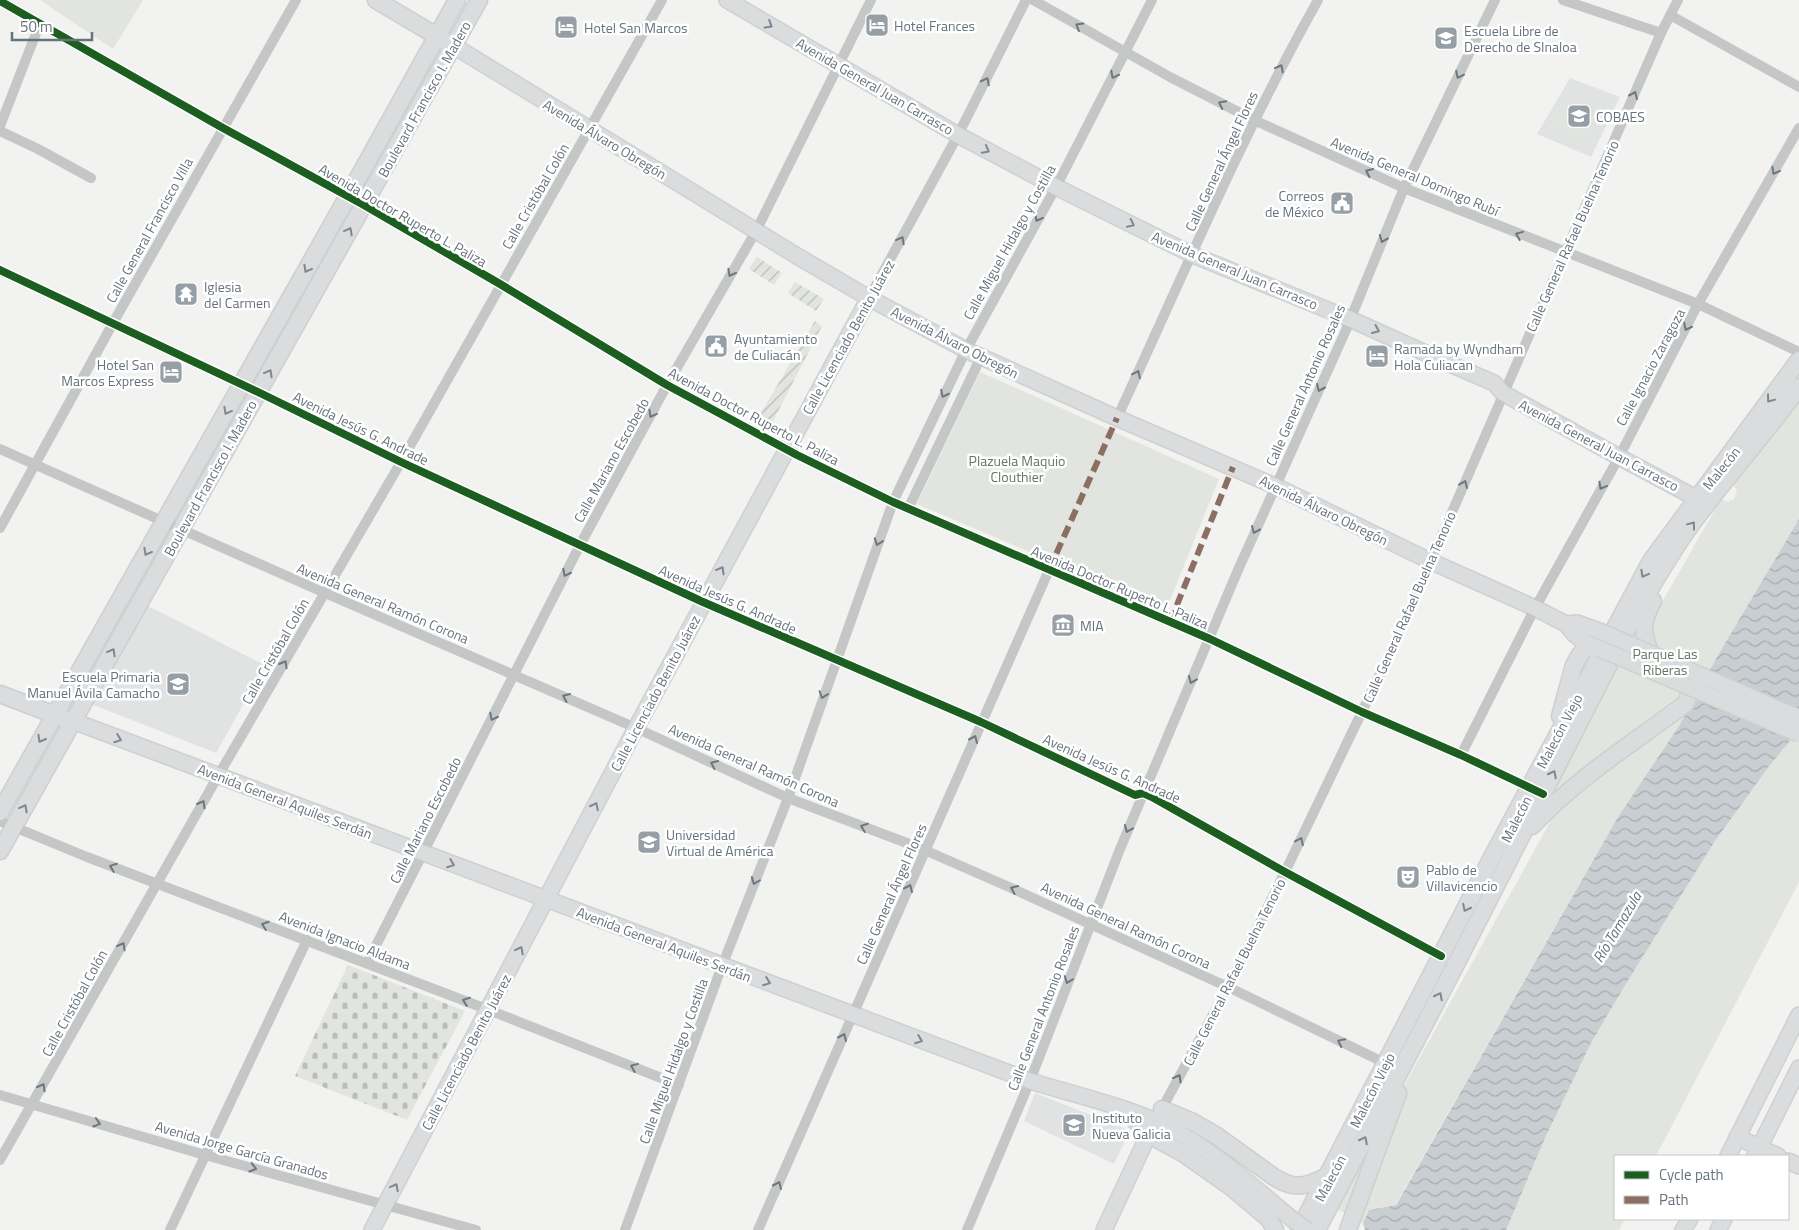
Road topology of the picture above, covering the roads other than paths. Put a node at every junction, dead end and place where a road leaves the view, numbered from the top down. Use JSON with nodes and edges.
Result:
{"nodes":[{"id":1,"x":296,"y":0,"type":"edge"},
{"id":2,"x":376,"y":0,"type":"edge"},
{"id":3,"x":456,"y":0,"type":"edge"},
{"id":4,"x":480,"y":0,"type":"edge"},
{"id":5,"x":662,"y":0,"type":"edge"},
{"id":6,"x":727,"y":0,"type":"edge"},
{"id":7,"x":871,"y":0,"type":"edge"},
{"id":8,"x":1026,"y":0,"type":"edge"},
{"id":9,"x":1033,"y":0,"type":"edge"},
{"id":10,"x":1152,"y":0,"type":"edge"},
{"id":11,"x":1318,"y":0,"type":"edge"},
{"id":12,"x":1495,"y":0,"type":"edge"},
{"id":13,"x":1563,"y":0,"type":"edge"},
{"id":14,"x":1678,"y":0,"type":"edge"},
{"id":15,"x":0,"y":1,"type":"edge"},
{"id":16,"x":1670,"y":15,"type":"junction"},
{"id":17,"x":40,"y":23,"type":"junction"},
{"id":18,"x":1661,"y":33,"type":"junction"},
{"id":19,"x":436,"y":36,"type":"junction"},
{"id":20,"x":454,"y":46,"type":"junction"},
{"id":21,"x":1125,"y":53,"type":"junction"},
{"id":22,"x":837,"y":65,"type":"junction"},
{"id":23,"x":1799,"y":87,"type":"edge"},
{"id":24,"x":1254,"y":120,"type":"junction"},
{"id":25,"x":0,"y":126,"type":"edge"},
{"id":26,"x":223,"y":128,"type":"junction"},
{"id":27,"x":1799,"y":128,"type":"edge"},
{"id":28,"x":589,"y":130,"type":"junction"},
{"id":29,"x":0,"y":131,"type":"edge"},
{"id":30,"x":958,"y":135,"type":"junction"},
{"id":31,"x":91,"y":178,"type":"dead end"},
{"id":32,"x":1056,"y":187,"type":"junction"},
{"id":33,"x":1404,"y":188,"type":"junction"},
{"id":34,"x":348,"y":196,"type":"junction"},
{"id":35,"x":364,"y":205,"type":"junction"},
{"id":36,"x":756,"y":231,"type":"junction"},
{"id":37,"x":1564,"y":253,"type":"junction"},
{"id":38,"x":1192,"y":255,"type":"junction"},
{"id":39,"x":0,"y":270,"type":"edge"},
{"id":40,"x":500,"y":284,"type":"junction"},
{"id":41,"x":869,"y":298,"type":"junction"},
{"id":42,"x":1698,"y":304,"type":"junction"},
{"id":43,"x":1350,"y":319,"type":"junction"},
{"id":44,"x":113,"y":323,"type":"junction"},
{"id":45,"x":966,"y":350,"type":"junction"},
{"id":46,"x":1799,"y":352,"type":"edge"},
{"id":47,"x":981,"y":357,"type":"junction"},
{"id":48,"x":1799,"y":360,"type":"edge"},
{"id":49,"x":241,"y":385,"type":"junction"},
{"id":50,"x":668,"y":385,"type":"junction"},
{"id":51,"x":1799,"y":387,"type":"edge"},
{"id":52,"x":258,"y":392,"type":"junction"},
{"id":53,"x":1503,"y":393,"type":"junction"},
{"id":54,"x":1117,"y":418,"type":"junction"},
{"id":55,"x":0,"y":449,"type":"edge"},
{"id":56,"x":787,"y":449,"type":"junction"},
{"id":57,"x":1618,"y":457,"type":"junction"},
{"id":58,"x":401,"y":462,"type":"junction"},
{"id":59,"x":36,"y":464,"type":"junction"},
{"id":60,"x":1275,"y":486,"type":"junction"},
{"id":61,"x":1696,"y":498,"type":"junction"},
{"id":62,"x":893,"y":502,"type":"junction"},
{"id":63,"x":908,"y":508,"type":"junction"},
{"id":64,"x":164,"y":522,"type":"junction"},
{"id":65,"x":0,"y":528,"type":"edge"},
{"id":66,"x":181,"y":529,"type":"junction"},
{"id":67,"x":580,"y":545,"type":"junction"},
{"id":68,"x":1675,"y":549,"type":"junction"},
{"id":69,"x":1430,"y":561,"type":"junction"},
{"id":70,"x":1049,"y":570,"type":"junction"},
{"id":71,"x":325,"y":593,"type":"junction"},
{"id":72,"x":703,"y":602,"type":"junction"},
{"id":73,"x":1535,"y":608,"type":"junction"},
{"id":74,"x":1566,"y":624,"type":"junction"},
{"id":75,"x":1210,"y":639,"type":"junction"},
{"id":76,"x":1597,"y":647,"type":"junction"},
{"id":77,"x":1650,"y":653,"type":"junction"},
{"id":78,"x":836,"y":660,"type":"junction"},
{"id":79,"x":514,"y":675,"type":"junction"},
{"id":80,"x":1692,"y":688,"type":"junction"},
{"id":81,"x":0,"y":694,"type":"edge"},
{"id":82,"x":1362,"y":712,"type":"junction"},
{"id":83,"x":55,"y":715,"type":"junction"},
{"id":84,"x":1799,"y":718,"type":"edge"},
{"id":85,"x":73,"y":721,"type":"junction"},
{"id":86,"x":981,"y":722,"type":"junction"},
{"id":87,"x":636,"y":728,"type":"junction"},
{"id":88,"x":1799,"y":734,"type":"edge"},
{"id":89,"x":1553,"y":743,"type":"junction"},
{"id":90,"x":1461,"y":755,"type":"junction"},
{"id":91,"x":218,"y":776,"type":"junction"},
{"id":92,"x":1536,"y":791,"type":"junction"},
{"id":93,"x":1143,"y":793,"type":"junction"},
{"id":94,"x":788,"y":798,"type":"junction"},
{"id":95,"x":0,"y":812,"type":"edge"},
{"id":96,"x":7,"y":824,"type":"edge"},
{"id":97,"x":1520,"y":839,"type":"junction"},
{"id":98,"x":0,"y":851,"type":"edge"},
{"id":99,"x":925,"y":851,"type":"junction"},
{"id":100,"x":423,"y":853,"type":"junction"},
{"id":101,"x":1286,"y":872,"type":"junction"},
{"id":102,"x":156,"y":884,"type":"junction"},
{"id":103,"x":547,"y":900,"type":"junction"},
{"id":104,"x":1090,"y":923,"type":"junction"},
{"id":105,"x":307,"y":940,"type":"junction"},
{"id":106,"x":1441,"y":956,"type":"junction"},
{"id":107,"x":367,"y":963,"type":"junction"},
{"id":108,"x":722,"y":966,"type":"junction"},
{"id":109,"x":1228,"y":987,"type":"junction"},
{"id":110,"x":489,"y":1010,"type":"junction"},
{"id":111,"x":853,"y":1015,"type":"junction"},
{"id":112,"x":1799,"y":1016,"type":"edge"},
{"id":113,"x":1411,"y":1051,"type":"junction"},
{"id":114,"x":1385,"y":1063,"type":"junction"},
{"id":115,"x":1799,"y":1068,"type":"edge"},
{"id":116,"x":1030,"y":1081,"type":"junction"},
{"id":117,"x":679,"y":1085,"type":"junction"},
{"id":118,"x":0,"y":1095,"type":"edge"},
{"id":119,"x":33,"y":1104,"type":"junction"},
{"id":120,"x":1125,"y":1110,"type":"joint"},
{"id":121,"x":1155,"y":1122,"type":"junction"},
{"id":122,"x":1737,"y":1136,"type":"junction"},
{"id":123,"x":1758,"y":1152,"type":"edge"},
{"id":124,"x":205,"y":1155,"type":"junction"},
{"id":125,"x":1728,"y":1155,"type":"edge"},
{"id":126,"x":1773,"y":1155,"type":"edge"},
{"id":127,"x":0,"y":1160,"type":"edge"},
{"id":128,"x":1328,"y":1176,"type":"junction"},
{"id":129,"x":385,"y":1205,"type":"junction"},
{"id":130,"x":170,"y":1230,"type":"edge"},
{"id":131,"x":372,"y":1230,"type":"edge"},
{"id":132,"x":476,"y":1230,"type":"edge"},
{"id":133,"x":625,"y":1230,"type":"edge"},
{"id":134,"x":758,"y":1230,"type":"edge"},
{"id":135,"x":967,"y":1230,"type":"edge"},
{"id":136,"x":1104,"y":1230,"type":"edge"},
{"id":137,"x":1276,"y":1230,"type":"edge"},
{"id":138,"x":1299,"y":1230,"type":"edge"},
{"id":139,"x":1307,"y":1230,"type":"edge"},
{"id":140,"x":1317,"y":1230,"type":"edge"},
{"id":141,"x":1348,"y":1230,"type":"edge"}],
"edges":[{"from":1,"to":26,"type":"street","name":"Calle General Francisco Villa"},
{"from":2,"to":19,"type":"main road","name":"Avenida Álvaro Obregón"},
{"from":3,"to":19,"type":"main road","name":"Boulevard Francisco I. Madero"},
{"from":4,"to":20,"type":"main road","name":"Boulevard Francisco I. Madero"},
{"from":5,"to":28,"type":"street","name":"Calle Cristóbal Colón"},
{"from":6,"to":22,"type":"main road","name":"Avenida General Juan Carrasco","one_way":true},
{"from":7,"to":22,"type":"street","name":"Calle Mariano Escobedo"},
{"from":30,"to":8,"type":"street","name":"Calle Licenciado Benito Juárez","one_way":true},
{"from":21,"to":9,"type":"street","name":"Avenida General Domingo Rubí","one_way":true},
{"from":10,"to":21,"type":"street","name":"Calle Miguel Hidalgo y Costilla"},
{"from":24,"to":11,"type":"street","name":"Calle General Ángel Flores","one_way":true},
{"from":12,"to":33,"type":"street","name":"Calle General Antonio Rosales","one_way":true},
{"from":13,"to":18,"type":"street"},
{"from":14,"to":16,"type":"street","name":"Calle General Rafael Buelna Tenorio"},
{"from":15,"to":17,"type":"street","name":"Avenida Doctor Ruperto L. Paliza"},
{"from":16,"to":18,"type":"street","name":"Calle General Rafael Buelna Tenorio"},
{"from":16,"to":23,"type":"street"},
{"from":17,"to":25,"type":"street"},
{"from":17,"to":26,"type":"street","name":"Avenida Doctor Ruperto L. Paliza"},
{"from":37,"to":18,"type":"street","name":"Calle General Rafael Buelna Tenorio","one_way":true},
{"from":19,"to":20,"type":"main road","name":"Avenida Álvaro Obregón"},
{"from":19,"to":34,"type":"main road","name":"Boulevard Francisco I. Madero"},
{"from":20,"to":28,"type":"main road","name":"Avenida Álvaro Obregón"},
{"from":20,"to":35,"type":"main road","name":"Boulevard Francisco I. Madero"},
{"from":24,"to":21,"type":"street","name":"Avenida General Domingo Rubí","one_way":true},
{"from":21,"to":32,"type":"street","name":"Calle Miguel Hidalgo y Costilla","one_way":true},
{"from":22,"to":30,"type":"main road","name":"Avenida General Juan Carrasco"},
{"from":22,"to":36,"type":"street","name":"Calle Mariano Escobedo"},
{"from":33,"to":24,"type":"street","name":"Avenida General Domingo Rubí","one_way":true},
{"from":24,"to":38,"type":"street","name":"Calle General Ángel Flores"},
{"from":26,"to":34,"type":"street","name":"Avenida Doctor Ruperto L. Paliza"},
{"from":26,"to":44,"type":"street","name":"Calle General Francisco Villa"},
{"from":27,"to":42,"type":"street","name":"Calle Ignacio Zaragoza","one_way":true},
{"from":28,"to":36,"type":"main road","name":"Avenida Álvaro Obregón"},
{"from":28,"to":40,"type":"street","name":"Calle Cristóbal Colón"},
{"from":29,"to":31,"type":"street"},
{"from":30,"to":32,"type":"main road","name":"Avenida General Juan Carrasco","one_way":true},
{"from":41,"to":30,"type":"street","name":"Calle Licenciado Benito Juárez","one_way":true},
{"from":32,"to":38,"type":"main road","name":"Avenida General Juan Carrasco","one_way":true},
{"from":32,"to":45,"type":"street","name":"Calle Miguel Hidalgo y Costilla","one_way":true},
{"from":37,"to":33,"type":"street","name":"Avenida General Domingo Rubí","one_way":true},
{"from":33,"to":43,"type":"street","name":"Calle General Antonio Rosales","one_way":true},
{"from":34,"to":35,"type":"street","name":"Avenida Doctor Ruperto L. Paliza"},
{"from":34,"to":49,"type":"main road","name":"Boulevard Francisco I. Madero","one_way":true},
{"from":35,"to":40,"type":"street","name":"Avenida Doctor Ruperto L. Paliza"},
{"from":52,"to":35,"type":"main road","name":"Boulevard Francisco I. Madero","one_way":true},
{"from":36,"to":41,"type":"main road","name":"Avenida Álvaro Obregón"},
{"from":36,"to":50,"type":"street","name":"Calle Mariano Escobedo","one_way":true},
{"from":37,"to":42,"type":"street","name":"Avenida General Domingo Rubí"},
{"from":37,"to":53,"type":"street","name":"Calle General Rafael Buelna Tenorio"},
{"from":38,"to":43,"type":"main road","name":"Avenida General Juan Carrasco"},
{"from":54,"to":38,"type":"street","name":"Calle General Ángel Flores","one_way":true},
{"from":39,"to":44,"type":"street","name":"Avenida Jesús G. Andrade"},
{"from":40,"to":50,"type":"street","name":"Avenida Doctor Ruperto L. Paliza"},
{"from":40,"to":58,"type":"street","name":"Calle Cristóbal Colón"},
{"from":41,"to":45,"type":"main road","name":"Avenida Álvaro Obregón"},
{"from":41,"to":56,"type":"main road","name":"Calle Licenciado Benito Juárez"},
{"from":42,"to":46,"type":"street","name":"Avenida General Domingo Rubí"},
{"from":42,"to":57,"type":"street","name":"Calle Ignacio Zaragoza","one_way":true},
{"from":43,"to":53,"type":"main road","name":"Avenida General Juan Carrasco","one_way":true},
{"from":43,"to":60,"type":"street","name":"Calle General Antonio Rosales","one_way":true},
{"from":44,"to":49,"type":"street","name":"Avenida Jesús G. Andrade"},
{"from":44,"to":59,"type":"street","name":"Calle General Francisco Villa"},
{"from":45,"to":47,"type":"main road","name":"Avenida Álvaro Obregón"},
{"from":45,"to":62,"type":"street","name":"Calle Miguel Hidalgo y Costilla","one_way":true},
{"from":47,"to":54,"type":"main road","name":"Avenida Álvaro Obregón"},
{"from":47,"to":63,"type":"street"},
{"from":48,"to":61,"type":"main road","name":"Malecón Viejo","one_way":true},
{"from":49,"to":52,"type":"street","name":"Avenida Jesús G. Andrade"},
{"from":49,"to":64,"type":"main road","name":"Boulevard Francisco I. Madero","one_way":true},
{"from":50,"to":56,"type":"street","name":"Avenida Doctor Ruperto L. Paliza"},
{"from":50,"to":67,"type":"street","name":"Calle Mariano Escobedo","one_way":true},
{"from":68,"to":51,"type":"main road","name":"Malecón","one_way":true},
{"from":52,"to":58,"type":"street","name":"Avenida Jesús G. Andrade"},
{"from":52,"to":66,"type":"main road","name":"Boulevard Francisco I. Madero"},
{"from":53,"to":57,"type":"main road","name":"Avenida General Juan Carrasco"},
{"from":69,"to":53,"type":"street","name":"Calle General Rafael Buelna Tenorio","one_way":true},
{"from":54,"to":60,"type":"main road","name":"Avenida Álvaro Obregón"},
{"from":55,"to":59,"type":"street","name":"Avenida General Ramón Corona"},
{"from":56,"to":62,"type":"street","name":"Avenida Doctor Ruperto L. Paliza"},
{"from":72,"to":56,"type":"main road","name":"Calle Licenciado Benito Juárez","one_way":true},
{"from":57,"to":61,"type":"main road","name":"Avenida General Juan Carrasco"},
{"from":57,"to":73,"type":"street","name":"Calle Ignacio Zaragoza","one_way":true},
{"from":58,"to":67,"type":"street","name":"Avenida Jesús G. Andrade"},
{"from":58,"to":71,"type":"street","name":"Calle Cristóbal Colón"},
{"from":59,"to":64,"type":"street","name":"Avenida General Ramón Corona"},
{"from":59,"to":65,"type":"street","name":"Calle General Francisco Villa"},
{"from":60,"to":69,"type":"main road","name":"Avenida Álvaro Obregón"},
{"from":60,"to":75,"type":"street","name":"Calle General Antonio Rosales","one_way":true},
{"from":61,"to":89,"type":"main road","name":"Malecón Viejo","one_way":true},
{"from":62,"to":63,"type":"street","name":"Avenida Doctor Ruperto L. Paliza"},
{"from":62,"to":78,"type":"street","name":"Calle Miguel Hidalgo y Costilla","one_way":true},
{"from":63,"to":70,"type":"street","name":"Avenida Doctor Ruperto L. Paliza"},
{"from":64,"to":66,"type":"street","name":"Avenida General Ramón Corona"},
{"from":64,"to":83,"type":"main road","name":"Boulevard Francisco I. Madero","one_way":true},
{"from":66,"to":71,"type":"street","name":"Avenida General Ramón Corona"},
{"from":85,"to":66,"type":"main road","name":"Boulevard Francisco I. Madero","one_way":true},
{"from":67,"to":72,"type":"street","name":"Avenida Jesús G. Andrade"},
{"from":67,"to":79,"type":"street","name":"Calle Mariano Escobedo","one_way":true},
{"from":68,"to":77,"type":"main road"},
{"from":92,"to":68,"type":"main road","name":"Malecón","one_way":true},
{"from":69,"to":73,"type":"main road","name":"Avenida Álvaro Obregón"},
{"from":69,"to":82,"type":"street","name":"Calle General Rafael Buelna Tenorio"},
{"from":70,"to":75,"type":"street","name":"Avenida Doctor Ruperto L. Paliza"},
{"from":70,"to":86,"type":"street","name":"Calle General Ángel Flores"},
{"from":71,"to":79,"type":"street","name":"Avenida General Ramón Corona"},
{"from":91,"to":71,"type":"street","name":"Calle Cristóbal Colón","one_way":true},
{"from":72,"to":78,"type":"street","name":"Avenida Jesús G. Andrade"},
{"from":72,"to":87,"type":"main road","name":"Calle Licenciado Benito Juárez"},
{"from":73,"to":74,"type":"main road","name":"Avenida Álvaro Obregón"},
{"from":73,"to":90,"type":"street","name":"Calle Ignacio Zaragoza"},
{"from":74,"to":76,"type":"main road","name":"Avenida Álvaro Obregón"},
{"from":74,"to":77,"type":"main road","name":"Avenida Álvaro Obregón","bridge":true},
{"from":75,"to":82,"type":"street","name":"Avenida Doctor Ruperto L. Paliza"},
{"from":75,"to":93,"type":"street","name":"Calle General Antonio Rosales","one_way":true},
{"from":76,"to":80,"type":"main road","name":"Avenida Álvaro Obregón","bridge":true},
{"from":76,"to":89,"type":"main road"},
{"from":77,"to":84,"type":"main road","name":"Avenida Álvaro Obregón","bridge":true},
{"from":78,"to":86,"type":"street","name":"Avenida Jesús G. Andrade"},
{"from":78,"to":94,"type":"street","name":"Calle Miguel Hidalgo y Costilla","one_way":true},
{"from":87,"to":79,"type":"street","name":"Avenida General Ramón Corona","one_way":true},
{"from":79,"to":100,"type":"street","name":"Calle Mariano Escobedo","one_way":true},
{"from":80,"to":88,"type":"main road","name":"Avenida Álvaro Obregón","bridge":true},
{"from":80,"to":97,"type":"main road"},
{"from":81,"to":83,"type":"main road","name":"Avenida General Aquiles Serdán"},
{"from":82,"to":90,"type":"street","name":"Avenida Doctor Ruperto L. Paliza"},
{"from":101,"to":82,"type":"street","name":"Calle General Rafael Buelna Tenorio","one_way":true},
{"from":83,"to":85,"type":"main road","name":"Avenida General Aquiles Serdán"},
{"from":83,"to":95,"type":"main road","name":"Boulevard Francisco I. Madero","one_way":true},
{"from":85,"to":91,"type":"main road","name":"Avenida General Aquiles Serdán","one_way":true},
{"from":96,"to":85,"type":"main road","name":"Boulevard Francisco I. Madero","one_way":true},
{"from":86,"to":93,"type":"street","name":"Avenida Jesús G. Andrade"},
{"from":99,"to":86,"type":"street","name":"Calle General Ángel Flores","one_way":true},
{"from":94,"to":87,"type":"street","name":"Avenida General Ramón Corona","one_way":true},
{"from":103,"to":87,"type":"main road","name":"Calle Licenciado Benito Juárez","one_way":true},
{"from":89,"to":92,"type":"main road","name":"Malecón Viejo"},
{"from":90,"to":92,"type":"street","name":"Avenida Doctor Ruperto L. Paliza"},
{"from":91,"to":100,"type":"main road","name":"Avenida General Aquiles Serdán"},
{"from":102,"to":91,"type":"street","name":"Calle Cristóbal Colón","one_way":true},
{"from":92,"to":97,"type":"main road","name":"Malecón"},
{"from":92,"to":106,"type":"main road","name":"Malecón Viejo","one_way":true},
{"from":93,"to":101,"type":"street","name":"Avenida Jesús G. Andrade"},
{"from":93,"to":104,"type":"street","name":"Calle General Antonio Rosales","one_way":true},
{"from":99,"to":94,"type":"street","name":"Avenida General Ramón Corona","one_way":true},
{"from":94,"to":108,"type":"street","name":"Calle Miguel Hidalgo y Costilla","one_way":true},
{"from":96,"to":98,"type":"main road","name":"Boulevard Francisco I. Madero"},
{"from":102,"to":96,"type":"street","name":"Avenida Ignacio Aldama","one_way":true},
{"from":113,"to":97,"type":"main road","name":"Malecón","one_way":true},
{"from":104,"to":99,"type":"street","name":"Avenida General Ramón Corona","one_way":true},
{"from":111,"to":99,"type":"street","name":"Calle General Ángel Flores","one_way":true},
{"from":100,"to":103,"type":"main road","name":"Avenida General Aquiles Serdán","one_way":true},
{"from":100,"to":107,"type":"street","name":"Calle Mariano Escobedo"},
{"from":101,"to":106,"type":"street","name":"Avenida Jesús G. Andrade"},
{"from":101,"to":109,"type":"street","name":"Calle General Rafael Buelna Tenorio"},
{"from":105,"to":102,"type":"street","name":"Avenida Ignacio Aldama","one_way":true},
{"from":119,"to":102,"type":"street","name":"Calle Cristóbal Colón","one_way":true},
{"from":103,"to":108,"type":"main road","name":"Avenida General Aquiles Serdán"},
{"from":110,"to":103,"type":"main road","name":"Calle Licenciado Benito Juárez","one_way":true},
{"from":104,"to":109,"type":"street","name":"Avenida General Ramón Corona"},
{"from":104,"to":116,"type":"street","name":"Calle General Antonio Rosales","one_way":true},
{"from":105,"to":107,"type":"street","name":"Avenida Ignacio Aldama"},
{"from":105,"to":124,"type":"street"},
{"from":106,"to":114,"type":"main road","name":"Malecón Viejo"},
{"from":110,"to":107,"type":"street","name":"Avenida Ignacio Aldama","one_way":true},
{"from":108,"to":111,"type":"main road","name":"Avenida General Aquiles Serdán","one_way":true},
{"from":108,"to":117,"type":"street","name":"Calle Miguel Hidalgo y Costilla"},
{"from":114,"to":109,"type":"street","name":"Avenida General Ramón Corona","one_way":true},
{"from":121,"to":109,"type":"street","name":"Calle General Rafael Buelna Tenorio","one_way":true},
{"from":117,"to":110,"type":"street","name":"Avenida Ignacio Aldama","one_way":true},
{"from":129,"to":110,"type":"main road","name":"Calle Licenciado Benito Juárez","one_way":true},
{"from":111,"to":116,"type":"main road","name":"Avenida General Aquiles Serdán","one_way":true},
{"from":134,"to":111,"type":"street","name":"Calle General Ángel Flores","one_way":true},
{"from":112,"to":122,"type":"main road"},
{"from":140,"to":113,"type":"main road","name":"Malecón","one_way":true},
{"from":113,"to":141,"type":"main road"},
{"from":114,"to":128,"type":"main road","name":"Malecón Viejo"},
{"from":115,"to":123,"type":"main road"},
{"from":116,"to":120,"type":"main road","name":"Avenida General Aquiles Serdán"},
{"from":116,"to":135,"type":"street","name":"Calle General Antonio Rosales"},
{"from":117,"to":133,"type":"street","name":"Calle Miguel Hidalgo y Costilla"},
{"from":118,"to":119,"type":"street","name":"Avenida Jorge García Granados"},
{"from":119,"to":124,"type":"street","name":"Avenida Jorge García Granados","one_way":true},
{"from":119,"to":127,"type":"street","name":"Calle Cristóbal Colón"},
{"from":120,"to":121,"type":"main road"},
{"from":121,"to":128,"type":"main road"},
{"from":121,"to":136,"type":"main road","name":"Calle General Rafael Buelna Tenorio"},
{"from":121,"to":137,"type":"main road"},
{"from":121,"to":139,"type":"main road","bridge":true},
{"from":122,"to":123,"type":"main road"},
{"from":122,"to":125,"type":"main road"},
{"from":123,"to":126,"type":"main road"},
{"from":124,"to":129,"type":"street","name":"Avenida Jorge García Granados","one_way":true},
{"from":124,"to":130,"type":"street"},
{"from":128,"to":138,"type":"main road","name":"Malecón Viejo"},
{"from":129,"to":131,"type":"main road","name":"Calle Licenciado Benito Juárez"},
{"from":129,"to":132,"type":"street","name":"Avenida Jorge García Granados"}]}
